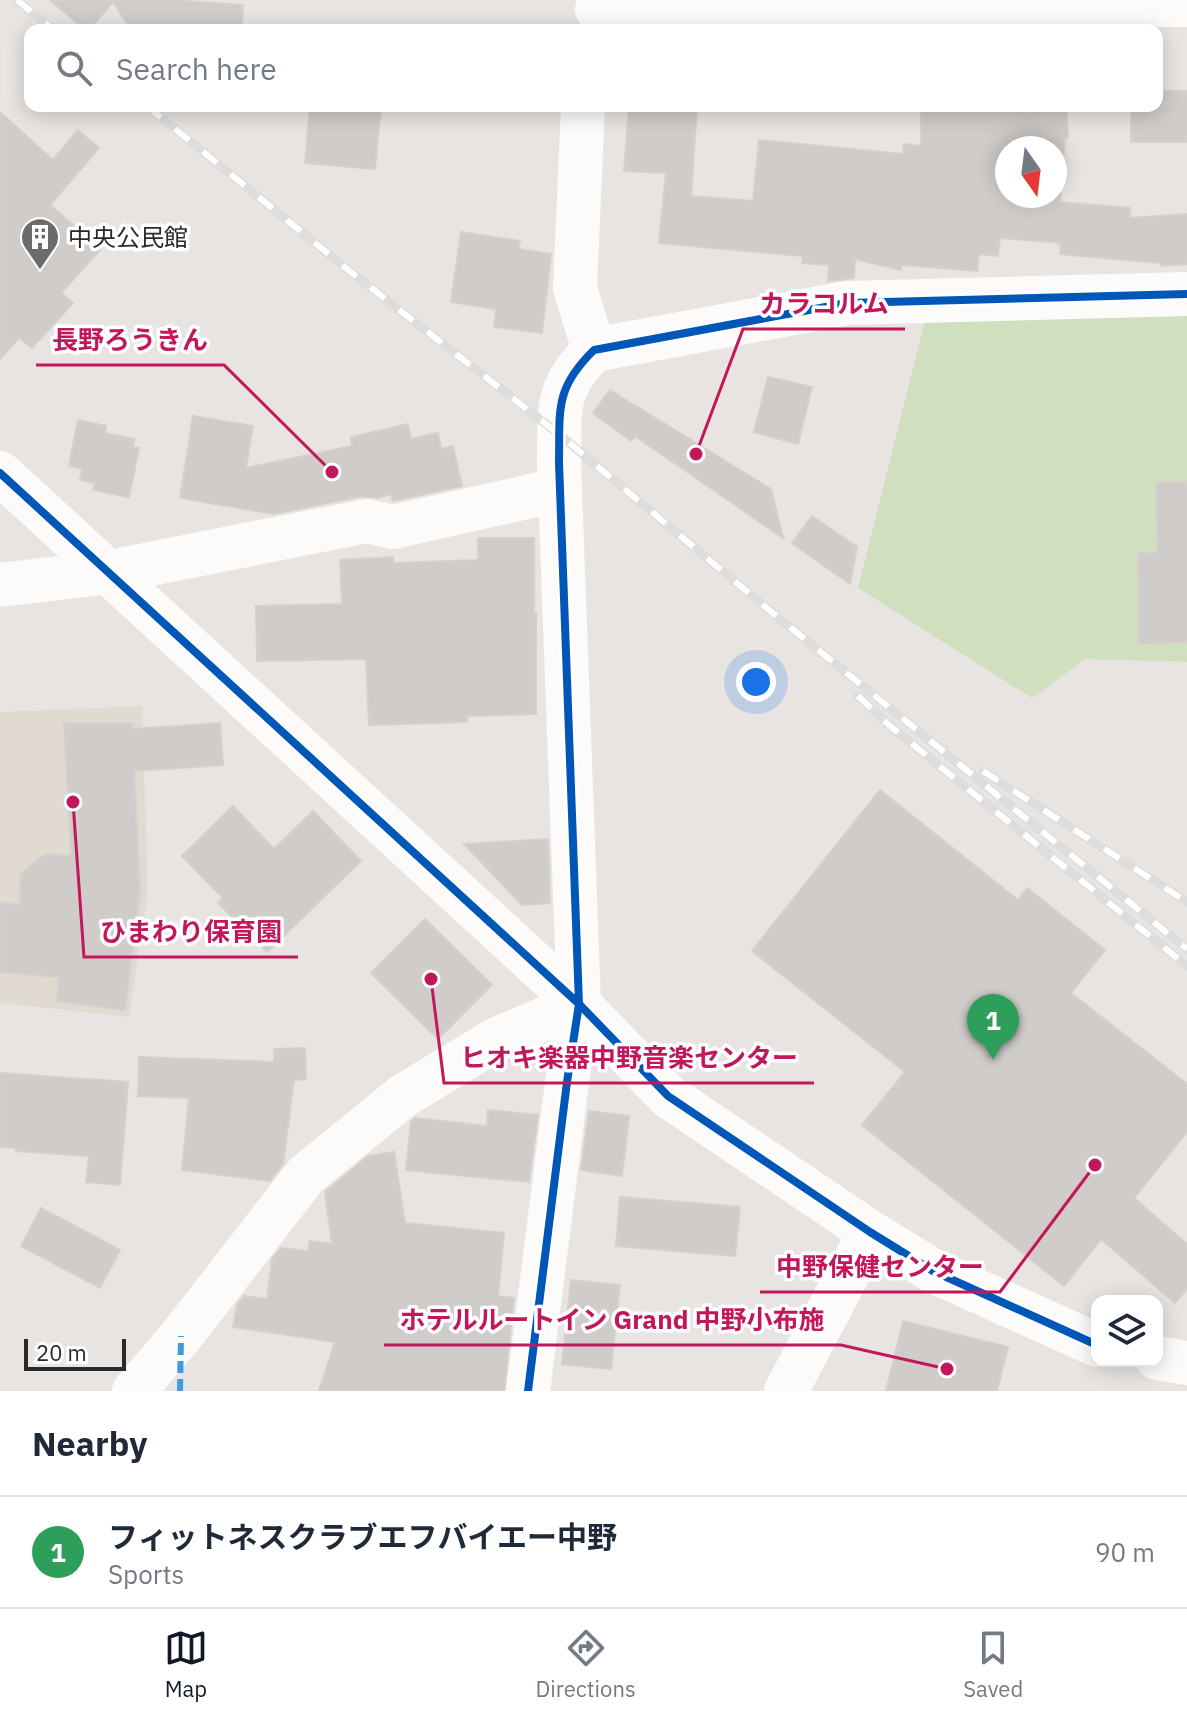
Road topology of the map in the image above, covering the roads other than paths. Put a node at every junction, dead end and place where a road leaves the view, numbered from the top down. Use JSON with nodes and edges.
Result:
{"nodes":[{"id":1,"x":1187,"y":5,"type":"edge"},
{"id":2,"x":596,"y":13,"type":"edge"},
{"id":3,"x":583,"y":112,"type":"edge"},
{"id":4,"x":1187,"y":294,"type":"edge"},
{"id":5,"x":594,"y":350,"type":"junction"},
{"id":6,"x":0,"y":473,"type":"edge"},
{"id":7,"x":560,"y":500,"type":"junction"},
{"id":8,"x":110,"y":572,"type":"junction"},
{"id":9,"x":0,"y":585,"type":"edge"},
{"id":10,"x":579,"y":1004,"type":"junction"},
{"id":11,"x":870,"y":1232,"type":"junction"},
{"id":12,"x":1091,"y":1342,"type":"edge"},
{"id":13,"x":1163,"y":1359,"type":"edge"},
{"id":14,"x":1187,"y":1363,"type":"edge"},
{"id":15,"x":134,"y":1391,"type":"edge"},
{"id":16,"x":528,"y":1391,"type":"edge"},
{"id":17,"x":786,"y":1391,"type":"edge"}],
"edges":[{"from":1,"to":2,"type":"street"},
{"from":3,"to":5,"type":"street"},
{"from":4,"to":5,"type":"street"},
{"from":5,"to":7,"type":"street"},
{"from":6,"to":8,"type":"street"},
{"from":7,"to":8,"type":"street"},
{"from":7,"to":10,"type":"street"},
{"from":8,"to":9,"type":"street"},
{"from":8,"to":10,"type":"street"},
{"from":10,"to":11,"type":"street"},
{"from":10,"to":15,"type":"street"},
{"from":10,"to":16,"type":"street"},
{"from":11,"to":12,"type":"street"},
{"from":11,"to":17,"type":"street"},
{"from":13,"to":14,"type":"street"}]}
